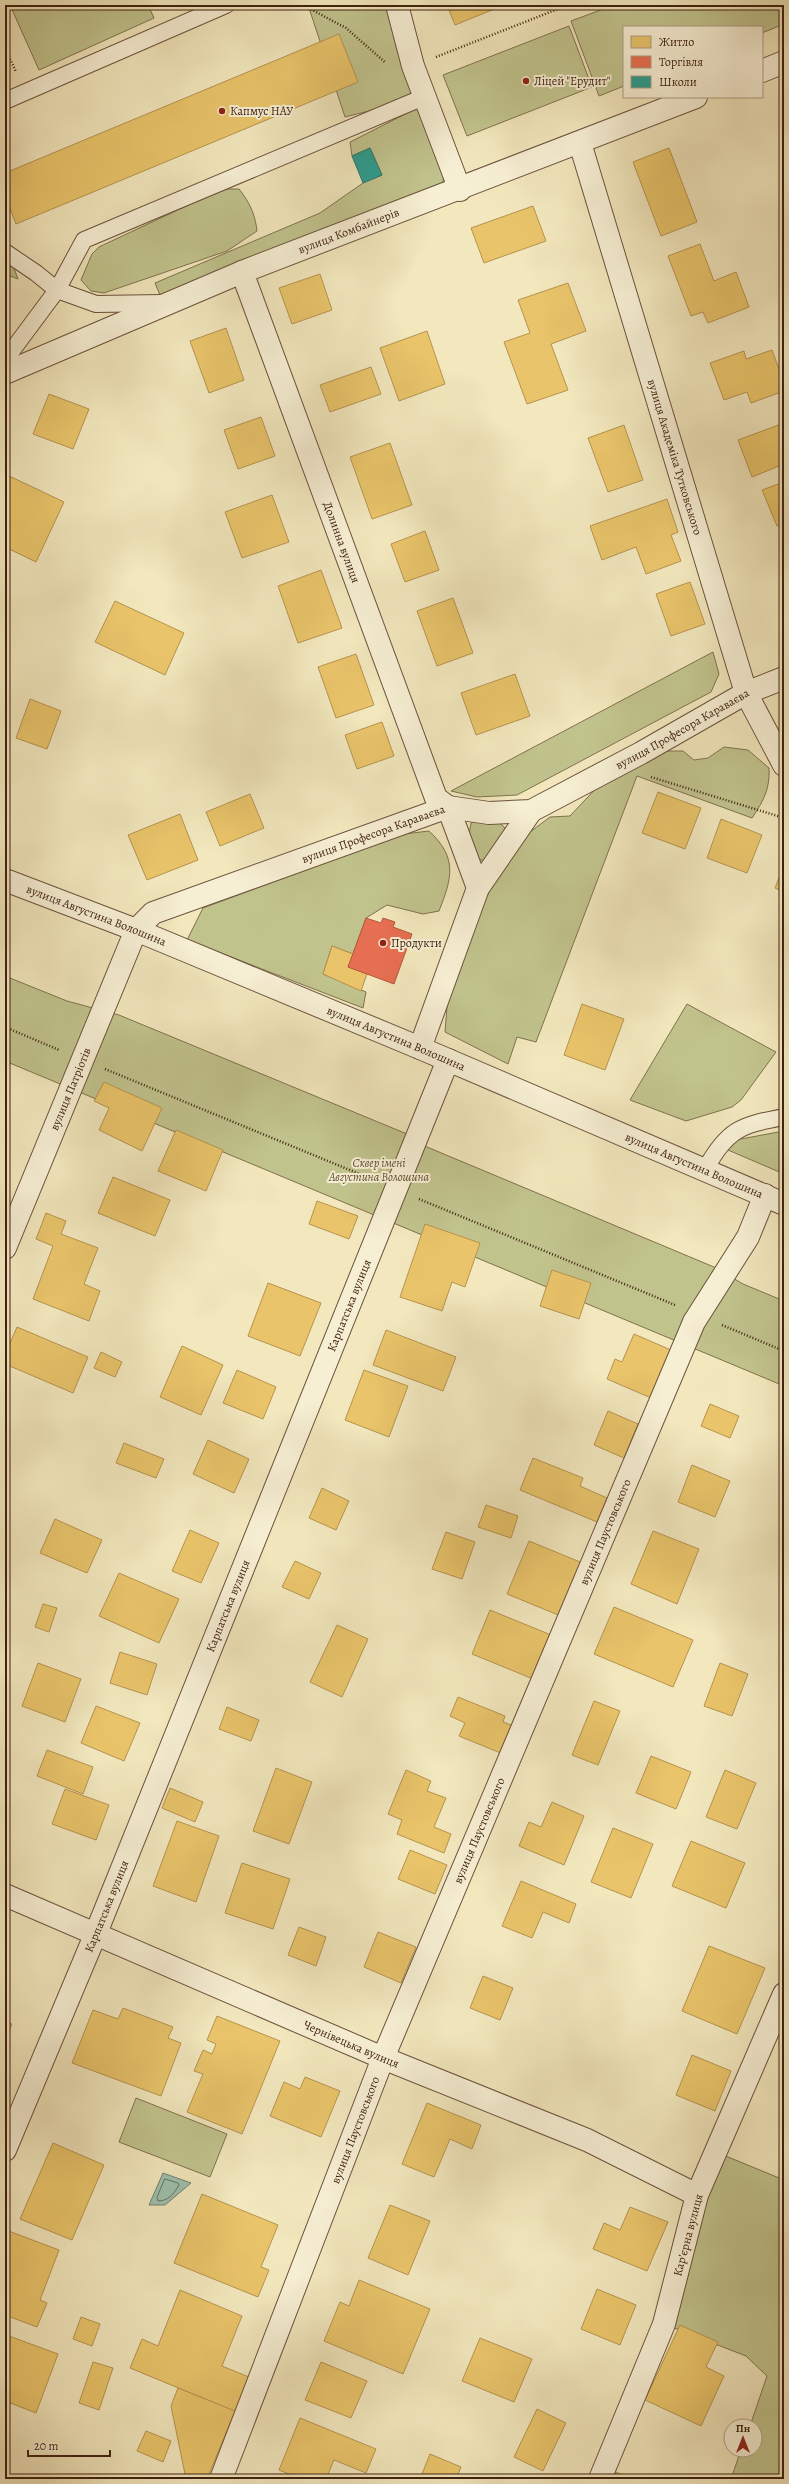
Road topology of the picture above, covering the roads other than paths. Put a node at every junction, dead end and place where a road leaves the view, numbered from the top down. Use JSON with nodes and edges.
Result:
{"nodes":[{"id":1,"x":226,"y":5,"type":"edge"},
{"id":2,"x":397,"y":5,"type":"edge"},
{"id":3,"x":784,"y":62,"type":"edge"},
{"id":4,"x":763,"y":71,"type":"edge"},
{"id":5,"x":424,"y":97,"type":"junction"},
{"id":6,"x":693,"y":98,"type":"edge"},
{"id":7,"x":5,"y":101,"type":"edge"},
{"id":8,"x":580,"y":143,"type":"junction"},
{"id":9,"x":460,"y":190,"type":"junction"},
{"id":10,"x":5,"y":252,"type":"edge"},
{"id":11,"x":242,"y":272,"type":"junction"},
{"id":12,"x":57,"y":290,"type":"junction"},
{"id":13,"x":170,"y":303,"type":"junction"},
{"id":14,"x":5,"y":360,"type":"edge"},
{"id":15,"x":5,"y":373,"type":"edge"},
{"id":16,"x":784,"y":678,"type":"edge"},
{"id":17,"x":746,"y":693,"type":"junction"},
{"id":18,"x":784,"y":765,"type":"edge"},
{"id":19,"x":448,"y":807,"type":"junction"},
{"id":20,"x":532,"y":811,"type":"junction"},
{"id":21,"x":5,"y":880,"type":"edge"},
{"id":22,"x":478,"y":888,"type":"junction"},
{"id":23,"x":136,"y":930,"type":"junction"},
{"id":24,"x":420,"y":1048,"type":"junction"},
{"id":25,"x":448,"y":1060,"type":"junction"},
{"id":26,"x":784,"y":1117,"type":"edge"},
{"id":27,"x":706,"y":1170,"type":"junction"},
{"id":28,"x":775,"y":1199,"type":"edge"},
{"id":29,"x":5,"y":1248,"type":"edge"},
{"id":30,"x":5,"y":1895,"type":"edge"},
{"id":31,"x":96,"y":1933,"type":"junction"},
{"id":32,"x":784,"y":1994,"type":"edge"},
{"id":33,"x":383,"y":2058,"type":"junction"},
{"id":34,"x":5,"y":2150,"type":"edge"},
{"id":35,"x":697,"y":2195,"type":"junction"},
{"id":36,"x":221,"y":2479,"type":"edge"},
{"id":37,"x":600,"y":2479,"type":"edge"}],
"edges":[{"from":1,"to":7,"type":"lane"},
{"from":2,"to":5,"type":"street"},
{"from":3,"to":4,"type":"street"},
{"from":5,"to":9,"type":"street"},
{"from":5,"to":12,"type":"lane"},
{"from":6,"to":8,"type":"street","name":"вулиця Комбайнерів"},
{"from":8,"to":9,"type":"street","name":"вулиця Комбайнерів"},
{"from":8,"to":17,"type":"street","name":"вулиця Академіка Тутковського"},
{"from":9,"to":11,"type":"street","name":"вулиця Комбайнерів"},
{"from":10,"to":12,"type":"lane"},
{"from":11,"to":13,"type":"street","name":"вулиця Комбайнерів"},
{"from":11,"to":19,"type":"street","name":"Долинна вулиця"},
{"from":12,"to":13,"type":"lane"},
{"from":12,"to":14,"type":"lane"},
{"from":13,"to":15,"type":"street","name":"вулиця Комбайнерів"},
{"from":16,"to":17,"type":"street","name":"вулиця Професора Караваєва"},
{"from":17,"to":18,"type":"street","name":"вулиця Академіка Тутковського"},
{"from":17,"to":20,"type":"street","name":"вулиця Професора Караваєва"},
{"from":19,"to":20,"type":"street","name":"вулиця Професора Караваєва"},
{"from":19,"to":22,"type":"street"},
{"from":19,"to":23,"type":"street","name":"вулиця Професора Караваєва"},
{"from":20,"to":22,"type":"street"},
{"from":21,"to":23,"type":"street","name":"вулиця Августина Волошина"},
{"from":22,"to":24,"type":"street"},
{"from":23,"to":24,"type":"street","name":"вулиця Августина Волошина"},
{"from":23,"to":29,"type":"street","name":"вулиця Патріотів"},
{"from":24,"to":25,"type":"street","name":"вулиця Августина Волошина"},
{"from":25,"to":27,"type":"street","name":"вулиця Августина Волошина"},
{"from":25,"to":31,"type":"street","name":"Карпатська вулиця"},
{"from":26,"to":27,"type":"lane"},
{"from":27,"to":28,"type":"street","name":"вулиця Августина Волошина"},
{"from":28,"to":33,"type":"street","name":"вулиця Паустовського"},
{"from":30,"to":31,"type":"street","name":"Чернівецька вулиця"},
{"from":31,"to":33,"type":"street","name":"Чернівецька вулиця"},
{"from":31,"to":34,"type":"street","name":"Карпатська вулиця"},
{"from":32,"to":35,"type":"street","name":"Карʼєрна вулиця"},
{"from":33,"to":35,"type":"street","name":"Чернівецька вулиця"},
{"from":33,"to":36,"type":"street","name":"вулиця Паустовського"},
{"from":35,"to":37,"type":"street","name":"Карʼєрна вулиця"}]}
